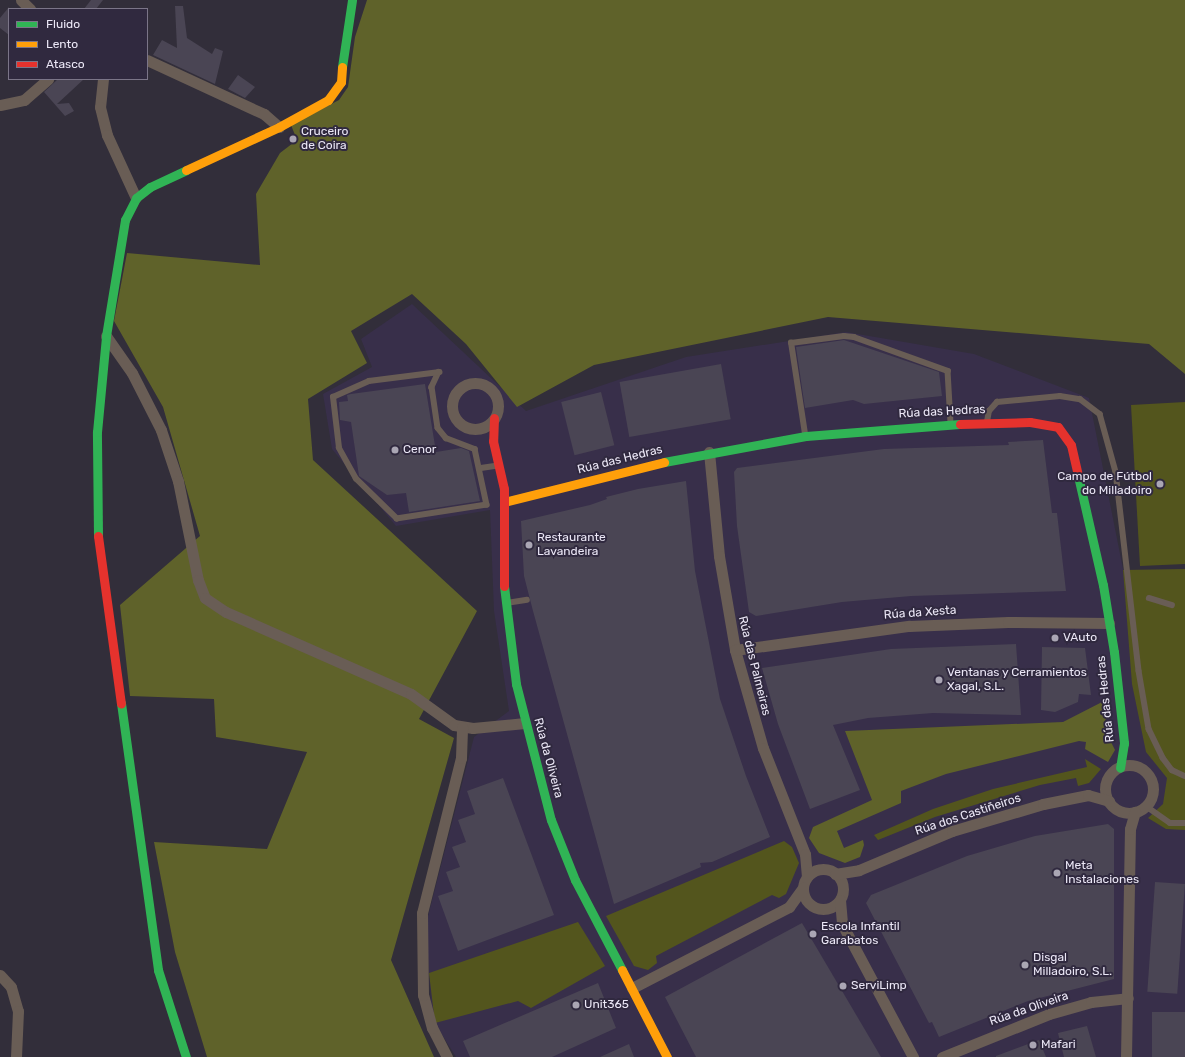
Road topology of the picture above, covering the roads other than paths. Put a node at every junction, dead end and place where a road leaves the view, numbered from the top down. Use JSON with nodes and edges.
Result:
{"nodes":[{"id":1,"x":21,"y":0,"type":"edge"},
{"id":2,"x":352,"y":0,"type":"edge"},
{"id":3,"x":29,"y":8,"type":"edge"},
{"id":4,"x":148,"y":60,"type":"edge"},
{"id":5,"x":47,"y":80,"type":"edge"},
{"id":6,"x":103,"y":80,"type":"edge"},
{"id":7,"x":0,"y":105,"type":"edge"},
{"id":8,"x":279,"y":127,"type":"junction"},
{"id":9,"x":136,"y":198,"type":"junction"},
{"id":10,"x":106,"y":336,"type":"junction"},
{"id":11,"x":494,"y":418,"type":"junction"},
{"id":12,"x":986,"y":423,"type":"junction"},
{"id":13,"x":951,"y":424,"type":"junction"},
{"id":14,"x":477,"y":428,"type":"junction"},
{"id":15,"x":806,"y":436,"type":"junction"},
{"id":16,"x":493,"y":441,"type":"junction"},
{"id":17,"x":709,"y":452,"type":"junction"},
{"id":18,"x":501,"y":465,"type":"junction"},
{"id":19,"x":480,"y":468,"type":"junction"},
{"id":20,"x":504,"y":502,"type":"junction"},
{"id":21,"x":1149,"y":598,"type":"dead end"},
{"id":22,"x":527,"y":600,"type":"dead end"},
{"id":23,"x":505,"y":604,"type":"junction"},
{"id":24,"x":1172,"y":605,"type":"dead end"},
{"id":25,"x":1109,"y":623,"type":"junction"},
{"id":26,"x":735,"y":650,"type":"junction"},
{"id":27,"x":525,"y":723,"type":"junction"},
{"id":28,"x":462,"y":727,"type":"junction"},
{"id":29,"x":1124,"y":748,"type":"junction"},
{"id":30,"x":1135,"y":766,"type":"junction"},
{"id":31,"x":1120,"y":768,"type":"junction"},
{"id":32,"x":1185,"y":776,"type":"edge"},
{"id":33,"x":1106,"y":783,"type":"junction"},
{"id":34,"x":1088,"y":795,"type":"junction"},
{"id":35,"x":1109,"y":801,"type":"junction"},
{"id":36,"x":1146,"y":806,"type":"junction"},
{"id":37,"x":1118,"y":810,"type":"junction"},
{"id":38,"x":1135,"y":812,"type":"junction"},
{"id":39,"x":1185,"y":823,"type":"edge"},
{"id":40,"x":1130,"y":829,"type":"junction"},
{"id":41,"x":805,"y":854,"type":"junction"},
{"id":42,"x":859,"y":870,"type":"junction"},
{"id":43,"x":831,"y":872,"type":"junction"},
{"id":44,"x":805,"y":882,"type":"junction"},
{"id":45,"x":842,"y":895,"type":"junction"},
{"id":46,"x":789,"y":907,"type":"junction"},
{"id":47,"x":813,"y":907,"type":"junction"},
{"id":48,"x":825,"y":909,"type":"junction"},
{"id":49,"x":842,"y":924,"type":"junction"},
{"id":50,"x":0,"y":974,"type":"edge"},
{"id":51,"x":632,"y":988,"type":"junction"},
{"id":52,"x":1128,"y":998,"type":"junction"},
{"id":53,"x":16,"y":1057,"type":"edge"},
{"id":54,"x":186,"y":1057,"type":"edge"},
{"id":55,"x":447,"y":1057,"type":"edge"},
{"id":56,"x":667,"y":1057,"type":"edge"},
{"id":57,"x":912,"y":1057,"type":"edge"},
{"id":58,"x":942,"y":1057,"type":"edge"},
{"id":59,"x":1126,"y":1057,"type":"edge"}],
"edges":[{"from":1,"to":3,"type":"street"},
{"from":2,"to":8,"type":"street"},
{"from":4,"to":8,"type":"street"},
{"from":5,"to":7,"type":"street"},
{"from":6,"to":9,"type":"street"},
{"from":8,"to":9,"type":"street"},
{"from":9,"to":10,"type":"street"},
{"from":10,"to":28,"type":"street"},
{"from":10,"to":54,"type":"street"},
{"from":11,"to":14,"type":"street"},
{"from":11,"to":14,"type":"street","name":"Rúa da Oliveira"},
{"from":11,"to":16,"type":"street","name":"Rúa da Oliveira"},
{"from":12,"to":13,"type":"street","name":"Rúa das Hedras"},
{"from":12,"to":25,"type":"street","name":"Rúa das Hedras"},
{"from":12,"to":32,"type":"lane"},
{"from":13,"to":15,"type":"street","name":"Rúa das Hedras"},
{"from":13,"to":15,"type":"lane"},
{"from":14,"to":16,"type":"street","name":"Rúa da Oliveira"},
{"from":15,"to":17,"type":"street","name":"Rúa das Hedras"},
{"from":16,"to":18,"type":"street","name":"Rúa da Oliveira"},
{"from":17,"to":20,"type":"street","name":"Rúa das Hedras"},
{"from":17,"to":26,"type":"street","name":"Rúa das Palmeiras"},
{"from":18,"to":19,"type":"lane"},
{"from":18,"to":20,"type":"street","name":"Rúa da Oliveira"},
{"from":19,"to":19,"type":"lane"},
{"from":20,"to":23,"type":"street","name":"Rúa da Oliveira"},
{"from":21,"to":24,"type":"lane"},
{"from":22,"to":23,"type":"lane"},
{"from":23,"to":27,"type":"street","name":"Rúa da Oliveira"},
{"from":25,"to":26,"type":"street","name":"Rúa da Xesta"},
{"from":25,"to":29,"type":"street","name":"Rúa das Hedras"},
{"from":26,"to":41,"type":"street","name":"Rúa das Palmeiras"},
{"from":27,"to":28,"type":"street"},
{"from":27,"to":51,"type":"street","name":"Rúa da Oliveira"},
{"from":28,"to":55,"type":"street"},
{"from":29,"to":30,"type":"street","name":"Rúa das Hedras"},
{"from":29,"to":31,"type":"street","name":"Rúa das Hedras"},
{"from":30,"to":31,"type":"street"},
{"from":30,"to":36,"type":"street","name":"Rúa das Hedras"},
{"from":31,"to":33,"type":"street"},
{"from":33,"to":34,"type":"street","name":"Rúa dos Castiñeiros"},
{"from":33,"to":35,"type":"street"},
{"from":34,"to":35,"type":"street","name":"Rúa dos Castiñeiros"},
{"from":34,"to":42,"type":"street","name":"Rúa dos Castiñeiros"},
{"from":35,"to":37,"type":"street"},
{"from":36,"to":38,"type":"street"},
{"from":36,"to":39,"type":"lane"},
{"from":37,"to":38,"type":"street"},
{"from":37,"to":40,"type":"street"},
{"from":38,"to":40,"type":"street"},
{"from":40,"to":52,"type":"street"},
{"from":41,"to":43,"type":"street"},
{"from":41,"to":44,"type":"street","name":"Rúa das Palmeiras"},
{"from":42,"to":43,"type":"street","name":"Rúa dos Castiñeiros"},
{"from":42,"to":45,"type":"street","name":"Rúa dos Castiñeiros"},
{"from":43,"to":44,"type":"street"},
{"from":43,"to":45,"type":"street"},
{"from":44,"to":46,"type":"street"},
{"from":44,"to":47,"type":"street"},
{"from":45,"to":48,"type":"street"},
{"from":45,"to":49,"type":"street"},
{"from":46,"to":47,"type":"street"},
{"from":46,"to":51,"type":"street"},
{"from":47,"to":48,"type":"street"},
{"from":48,"to":49,"type":"street"},
{"from":49,"to":57,"type":"street"},
{"from":50,"to":53,"type":"street"},
{"from":51,"to":56,"type":"street","name":"Rúa da Oliveira"},
{"from":52,"to":58,"type":"street","name":"Rúa da Oliveira"},
{"from":52,"to":59,"type":"street"}]}
